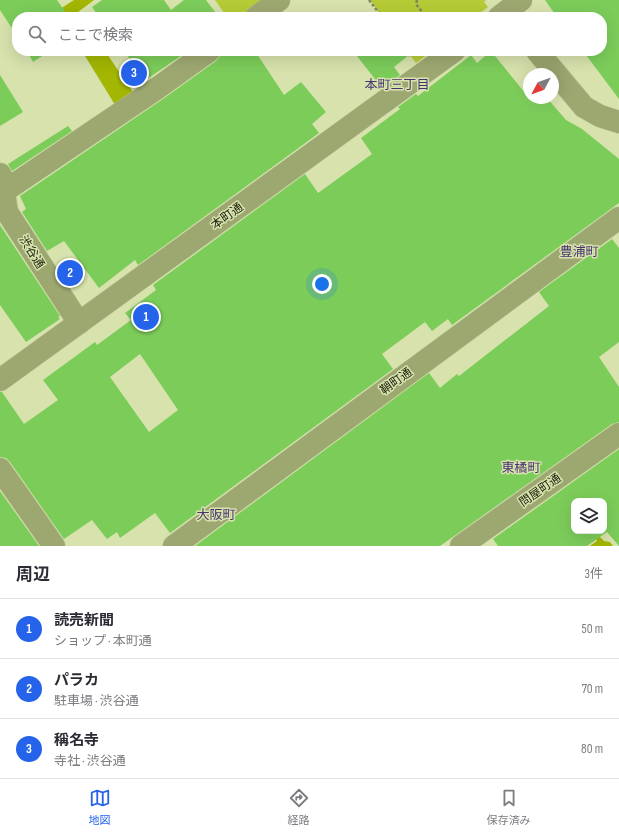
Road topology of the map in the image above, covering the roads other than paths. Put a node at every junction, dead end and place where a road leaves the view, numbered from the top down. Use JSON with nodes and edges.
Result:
{"nodes":[{"id":1,"x":279,"y":0,"type":"edge"},
{"id":2,"x":263,"y":12,"type":"edge"},
{"id":3,"x":202,"y":56,"type":"edge"},
{"id":4,"x":447,"y":56,"type":"edge"},
{"id":5,"x":541,"y":56,"type":"edge"},
{"id":6,"x":619,"y":122,"type":"edge"},
{"id":7,"x":1,"y":187,"type":"edge"},
{"id":8,"x":619,"y":218,"type":"edge"},
{"id":9,"x":78,"y":323,"type":"junction"},
{"id":10,"x":0,"y":380,"type":"edge"},
{"id":11,"x":619,"y":434,"type":"edge"},
{"id":12,"x":0,"y":469,"type":"edge"},
{"id":13,"x":54,"y":546,"type":"edge"},
{"id":14,"x":174,"y":546,"type":"edge"},
{"id":15,"x":461,"y":546,"type":"edge"}],
"edges":[{"from":1,"to":2,"type":"street"},
{"from":3,"to":7,"type":"street"},
{"from":4,"to":9,"type":"street","name":"本町通"},
{"from":5,"to":6,"type":"street"},
{"from":7,"to":9,"type":"street","name":"渋谷通"},
{"from":8,"to":14,"type":"street","name":"鞘町通"},
{"from":9,"to":10,"type":"street","name":"本町通"},
{"from":11,"to":15,"type":"street","name":"問屋町通"},
{"from":12,"to":13,"type":"street"}]}
